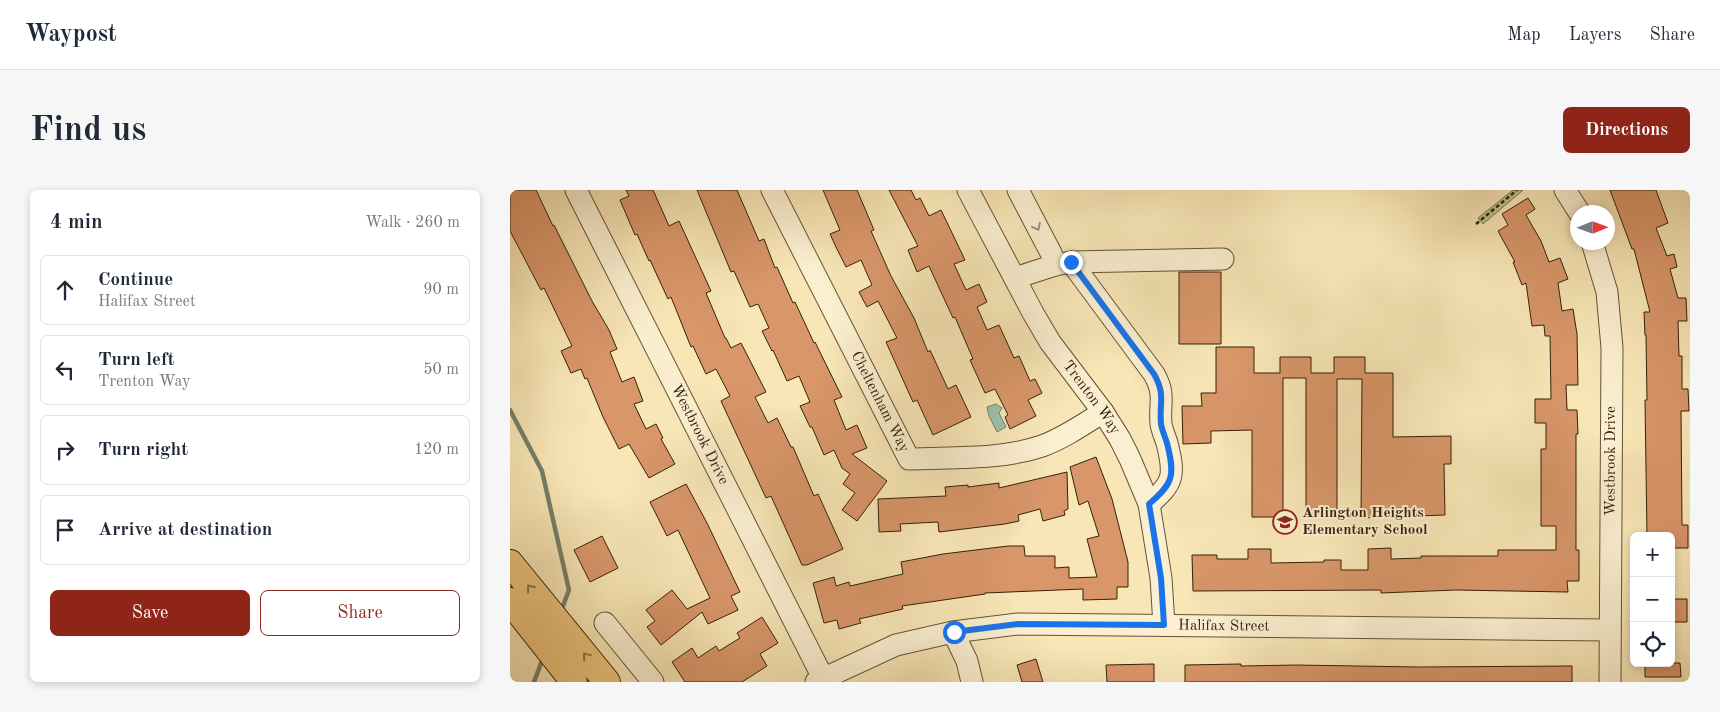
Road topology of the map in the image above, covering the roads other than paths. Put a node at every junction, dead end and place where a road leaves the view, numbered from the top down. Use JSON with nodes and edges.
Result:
{"nodes":[{"id":1,"x":576,"y":190,"type":"edge"},
{"id":2,"x":772,"y":190,"type":"edge"},
{"id":3,"x":968,"y":190,"type":"edge"},
{"id":4,"x":1018,"y":190,"type":"edge"},
{"id":5,"x":1565,"y":190,"type":"edge"},
{"id":6,"x":1575,"y":205,"type":"edge"},
{"id":7,"x":1594,"y":250,"type":"edge"},
{"id":8,"x":1223,"y":259,"type":"dead end"},
{"id":9,"x":1063,"y":263,"type":"junction"},
{"id":10,"x":1015,"y":278,"type":"junction"},
{"id":11,"x":1103,"y":412,"type":"junction"},
{"id":12,"x":1149,"y":504,"type":"junction"},
{"id":13,"x":510,"y":563,"type":"edge"},
{"id":14,"x":510,"y":600,"type":"edge"},
{"id":15,"x":604,"y":623,"type":"dead end"},
{"id":16,"x":1164,"y":625,"type":"junction"},
{"id":17,"x":1610,"y":630,"type":"junction"},
{"id":18,"x":954,"y":632,"type":"junction"},
{"id":19,"x":820,"y":680,"type":"edge"},
{"id":20,"x":574,"y":682,"type":"edge"},
{"id":21,"x":607,"y":682,"type":"edge"},
{"id":22,"x":653,"y":682,"type":"edge"},
{"id":23,"x":972,"y":682,"type":"edge"},
{"id":24,"x":1610,"y":682,"type":"edge"}],
"edges":[{"from":1,"to":19,"type":"street","name":"Westbrook Drive"},
{"from":2,"to":11,"type":"street","name":"Cheltenham Way"},
{"from":3,"to":10,"type":"street","name":"Trenton Way"},
{"from":4,"to":9,"type":"street","one_way":true},
{"from":5,"to":6,"type":"street"},
{"from":7,"to":17,"type":"street","name":"Westbrook Drive"},
{"from":8,"to":9,"type":"street"},
{"from":9,"to":10,"type":"street"},
{"from":9,"to":12,"type":"street"},
{"from":10,"to":11,"type":"street","name":"Trenton Way"},
{"from":11,"to":12,"type":"street","name":"Trenton Way"},
{"from":12,"to":16,"type":"street","name":"Trenton Way"},
{"from":21,"to":13,"type":"main road","one_way":true},
{"from":14,"to":20,"type":"main road"},
{"from":15,"to":22,"type":"street"},
{"from":16,"to":17,"type":"street","name":"Halifax Street"},
{"from":16,"to":18,"type":"street","name":"Halifax Street"},
{"from":17,"to":24,"type":"street","name":"Westbrook Drive"},
{"from":18,"to":19,"type":"street","name":"Halifax Street"},
{"from":18,"to":23,"type":"street"}]}
